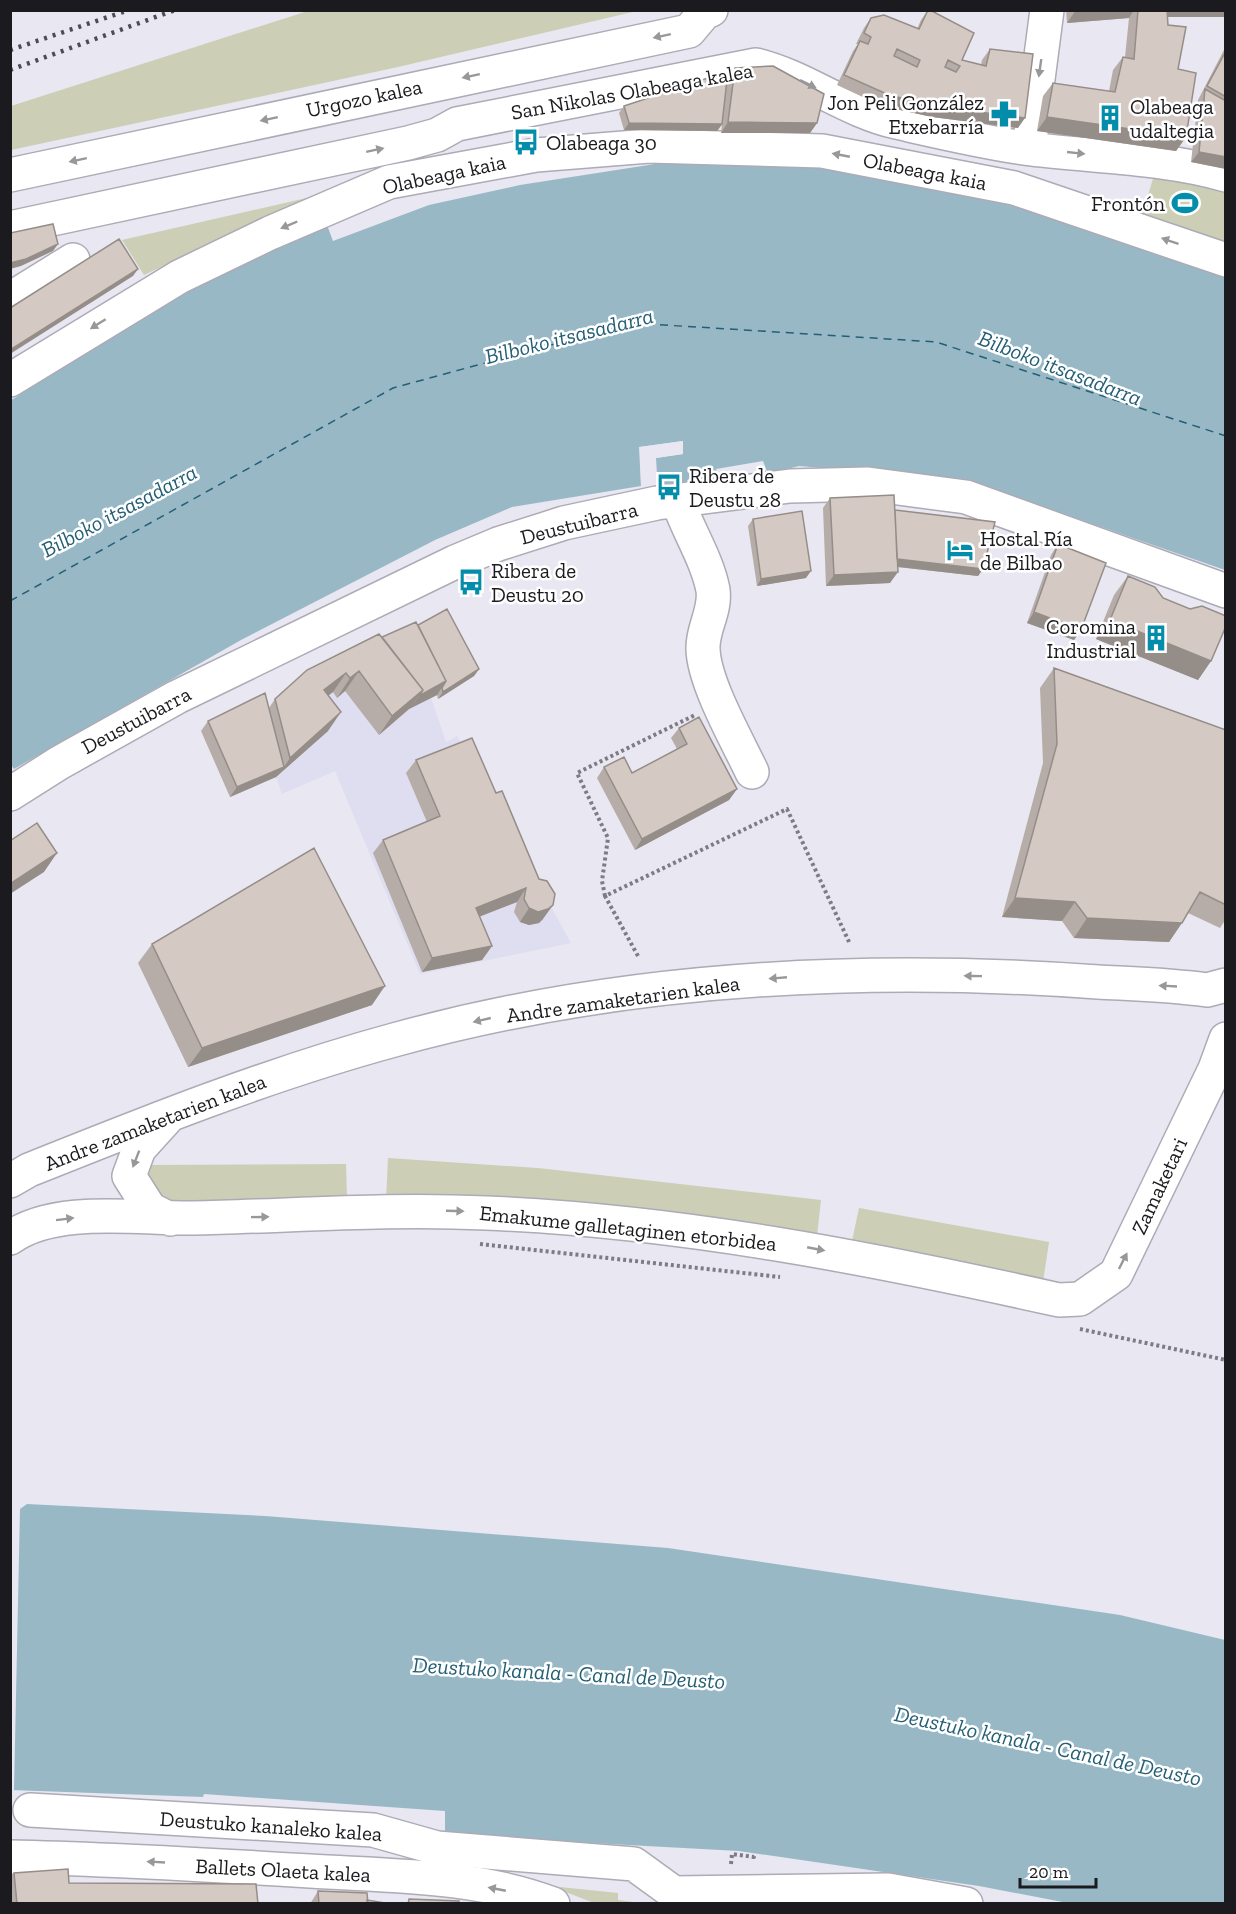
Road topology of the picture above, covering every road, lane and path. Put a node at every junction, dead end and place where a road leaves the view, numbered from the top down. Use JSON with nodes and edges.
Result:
{"nodes":[{"id":1,"x":711,"y":10,"type":"edge"},
{"id":2,"x":1047,"y":10,"type":"edge"},
{"id":3,"x":1029,"y":148,"type":"junction"},
{"id":4,"x":10,"y":175,"type":"edge"},
{"id":5,"x":1226,"y":175,"type":"edge"},
{"id":6,"x":389,"y":182,"type":"junction"},
{"id":7,"x":71,"y":214,"type":"junction"},
{"id":8,"x":10,"y":228,"type":"edge"},
{"id":9,"x":73,"y":260,"type":"dead end"},
{"id":10,"x":1226,"y":260,"type":"edge"},
{"id":11,"x":10,"y":299,"type":"edge"},
{"id":12,"x":10,"y":380,"type":"edge"},
{"id":13,"x":678,"y":501,"type":"junction"},
{"id":14,"x":1226,"y":591,"type":"edge"},
{"id":15,"x":720,"y":702,"type":"junction"},
{"id":16,"x":752,"y":772,"type":"dead end"},
{"id":17,"x":10,"y":794,"type":"edge"},
{"id":18,"x":604,"y":896,"type":"junction"},
{"id":19,"x":850,"y":944,"type":"dead end"},
{"id":20,"x":638,"y":956,"type":"dead end"},
{"id":21,"x":1216,"y":987,"type":"edge"},
{"id":22,"x":1222,"y":1048,"type":"edge"},
{"id":23,"x":171,"y":1113,"type":"junction"},
{"id":24,"x":10,"y":1181,"type":"edge"},
{"id":25,"x":170,"y":1219,"type":"junction"},
{"id":26,"x":10,"y":1238,"type":"edge"},
{"id":27,"x":469,"y":1243,"type":"dead end"},
{"id":28,"x":784,"y":1277,"type":"dead end"},
{"id":29,"x":1079,"y":1314,"type":"junction"},
{"id":30,"x":1226,"y":1360,"type":"edge"},
{"id":31,"x":30,"y":1810,"type":"dead end"},
{"id":32,"x":732,"y":1854,"type":"dead end"},
{"id":33,"x":754,"y":1854,"type":"dead end"},
{"id":34,"x":10,"y":1857,"type":"edge"},
{"id":35,"x":553,"y":1904,"type":"edge"},
{"id":36,"x":966,"y":1904,"type":"edge"}],
"edges":[{"from":1,"to":4,"type":"street","name":"Urgozo kalea","one_way":true},
{"from":2,"to":3,"type":"street","one_way":true},
{"from":3,"to":5,"type":"street","name":"San Nikolas Olabeaga kalea","one_way":true},
{"from":7,"to":3,"type":"street","name":"San Nikolas Olabeaga kalea","one_way":true},
{"from":6,"to":7,"type":"street","name":"San Nikolas Olabeaga kalea"},
{"from":10,"to":6,"type":"street","name":"Olabeaga kaia","one_way":true},
{"from":6,"to":12,"type":"street","name":"Olabeaga kaia","one_way":true},
{"from":7,"to":8,"type":"street","name":"San Nikolas Olabeaga kalea"},
{"from":9,"to":11,"type":"street"},
{"from":13,"to":14,"type":"street","name":"Deustuibarra"},
{"from":13,"to":15,"type":"street"},
{"from":13,"to":17,"type":"street","name":"Deustuibarra"},
{"from":15,"to":16,"type":"street"},
{"from":15,"to":18,"type":"path"},
{"from":18,"to":19,"type":"path"},
{"from":18,"to":20,"type":"path"},
{"from":21,"to":22,"type":"street","name":"Zamaketari"},
{"from":21,"to":23,"type":"street","name":"Andre zamaketarien kalea","one_way":true},
{"from":29,"to":22,"type":"street","name":"Zamaketari","one_way":true},
{"from":23,"to":24,"type":"street","name":"Andre zamaketarien kalea"},
{"from":23,"to":25,"type":"street","one_way":true},
{"from":26,"to":25,"type":"street","name":"Emakume galletaginen etorbidea","one_way":true},
{"from":25,"to":29,"type":"street","name":"Emakume galletaginen etorbidea","one_way":true},
{"from":27,"to":28,"type":"path"},
{"from":29,"to":30,"type":"path"},
{"from":31,"to":36,"type":"street","name":"Deustuko kanaleko kalea"},
{"from":32,"to":33,"type":"path"},
{"from":35,"to":34,"type":"street","name":"Ballets Olaeta kalea","one_way":true}]}
